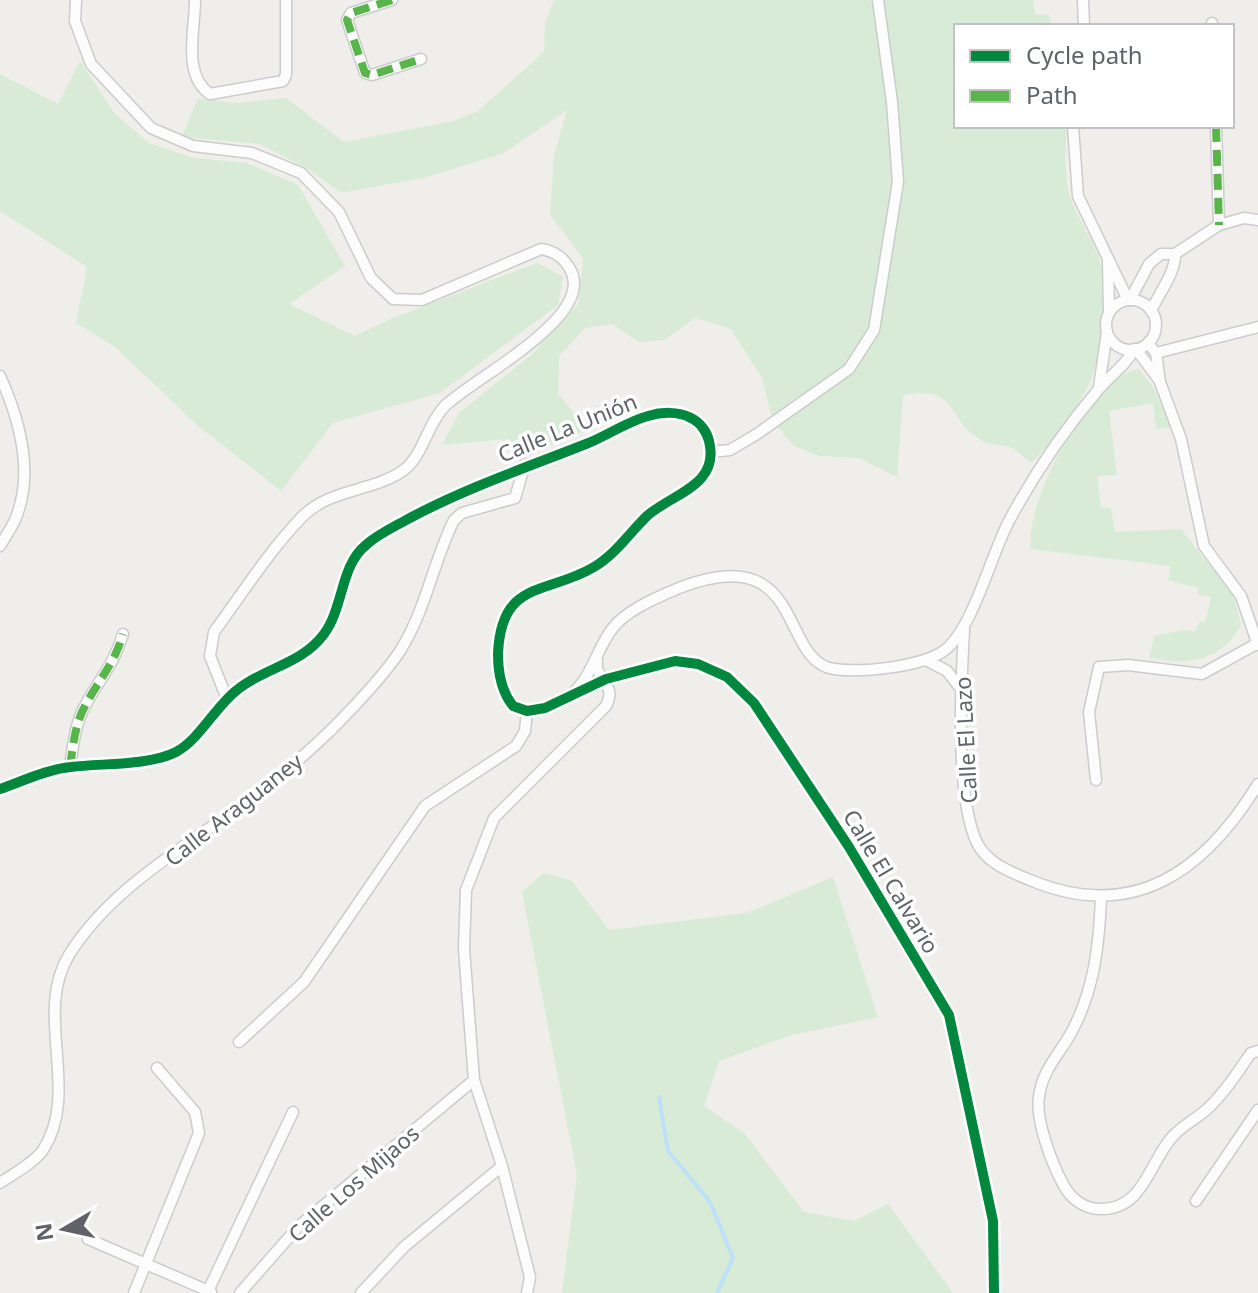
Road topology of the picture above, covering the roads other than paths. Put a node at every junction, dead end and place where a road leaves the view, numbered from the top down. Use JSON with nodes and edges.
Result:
{"nodes":[{"id":1,"x":76,"y":0,"type":"edge"},
{"id":2,"x":195,"y":0,"type":"edge"},
{"id":3,"x":286,"y":0,"type":"edge"},
{"id":4,"x":392,"y":0,"type":"edge"},
{"id":5,"x":878,"y":0,"type":"edge"},
{"id":6,"x":1083,"y":0,"type":"edge"},
{"id":7,"x":1084,"y":24,"type":"edge"},
{"id":8,"x":421,"y":59,"type":"dead end"},
{"id":9,"x":1073,"y":128,"type":"edge"},
{"id":10,"x":1216,"y":128,"type":"edge"},
{"id":11,"x":1258,"y":220,"type":"edge"},
{"id":12,"x":1219,"y":225,"type":"junction"},
{"id":13,"x":1175,"y":254,"type":"junction"},
{"id":14,"x":1108,"y":259,"type":"junction"},
{"id":15,"x":1129,"y":300,"type":"junction"},
{"id":16,"x":1151,"y":311,"type":"junction"},
{"id":17,"x":1109,"y":314,"type":"junction"},
{"id":18,"x":1258,"y":327,"type":"edge"},
{"id":19,"x":1107,"y":330,"type":"junction"},
{"id":20,"x":1148,"y":343,"type":"junction"},
{"id":21,"x":1135,"y":349,"type":"junction"},
{"id":22,"x":1156,"y":353,"type":"junction"},
{"id":23,"x":0,"y":376,"type":"edge"},
{"id":24,"x":1160,"y":382,"type":"junction"},
{"id":25,"x":1098,"y":389,"type":"junction"},
{"id":26,"x":711,"y":452,"type":"junction"},
{"id":27,"x":525,"y":464,"type":"junction"},
{"id":28,"x":0,"y":546,"type":"edge"},
{"id":29,"x":964,"y":630,"type":"junction"},
{"id":30,"x":123,"y":634,"type":"dead end"},
{"id":31,"x":1258,"y":644,"type":"edge"},
{"id":32,"x":597,"y":660,"type":"junction"},
{"id":33,"x":928,"y":661,"type":"junction"},
{"id":34,"x":606,"y":679,"type":"junction"},
{"id":35,"x":961,"y":689,"type":"junction"},
{"id":36,"x":570,"y":695,"type":"junction"},
{"id":37,"x":227,"y":699,"type":"junction"},
{"id":38,"x":527,"y":711,"type":"junction"},
{"id":39,"x":70,"y":767,"type":"junction"},
{"id":40,"x":1096,"y":780,"type":"dead end"},
{"id":41,"x":1258,"y":784,"type":"edge"},
{"id":42,"x":0,"y":789,"type":"edge"},
{"id":43,"x":1101,"y":898,"type":"junction"},
{"id":44,"x":239,"y":1042,"type":"dead end"},
{"id":45,"x":1258,"y":1051,"type":"edge"},
{"id":46,"x":157,"y":1068,"type":"dead end"},
{"id":47,"x":474,"y":1080,"type":"junction"},
{"id":48,"x":1258,"y":1110,"type":"edge"},
{"id":49,"x":293,"y":1112,"type":"dead end"},
{"id":50,"x":502,"y":1166,"type":"junction"},
{"id":51,"x":0,"y":1183,"type":"edge"},
{"id":52,"x":1196,"y":1201,"type":"dead end"},
{"id":53,"x":88,"y":1239,"type":"dead end"},
{"id":54,"x":147,"y":1262,"type":"junction"},
{"id":55,"x":211,"y":1292,"type":"edge"},
{"id":56,"x":134,"y":1293,"type":"edge"},
{"id":57,"x":240,"y":1293,"type":"edge"},
{"id":58,"x":361,"y":1293,"type":"edge"},
{"id":59,"x":527,"y":1293,"type":"edge"},
{"id":60,"x":994,"y":1293,"type":"edge"}],
"edges":[{"from":1,"to":37,"type":"street"},
{"from":2,"to":3,"type":"street"},
{"from":4,"to":8,"type":"street"},
{"from":5,"to":26,"type":"street"},
{"from":6,"to":7,"type":"street"},
{"from":9,"to":14,"type":"street"},
{"from":10,"to":12,"type":"street"},
{"from":11,"to":12,"type":"street"},
{"from":12,"to":13,"type":"street"},
{"from":13,"to":15,"type":"street"},
{"from":13,"to":16,"type":"street"},
{"from":14,"to":15,"type":"street"},
{"from":14,"to":17,"type":"street"},
{"from":15,"to":16,"type":"street"},
{"from":15,"to":17,"type":"street"},
{"from":16,"to":20,"type":"street"},
{"from":17,"to":19,"type":"street"},
{"from":18,"to":22,"type":"street"},
{"from":19,"to":21,"type":"street"},
{"from":19,"to":25,"type":"street"},
{"from":20,"to":21,"type":"street"},
{"from":20,"to":22,"type":"street"},
{"from":21,"to":24,"type":"street"},
{"from":21,"to":25,"type":"street"},
{"from":22,"to":24,"type":"street"},
{"from":23,"to":28,"type":"street"},
{"from":24,"to":31,"type":"street"},
{"from":25,"to":29,"type":"street"},
{"from":26,"to":27,"type":"street","name":"Calle La Unión"},
{"from":26,"to":38,"type":"street"},
{"from":27,"to":37,"type":"street","name":"Calle La Unión"},
{"from":27,"to":51,"type":"street","name":"Calle Araguaney"},
{"from":29,"to":33,"type":"street"},
{"from":29,"to":35,"type":"street","name":"Calle El Lazo"},
{"from":30,"to":39,"type":"street"},
{"from":31,"to":40,"type":"street"},
{"from":32,"to":33,"type":"street"},
{"from":32,"to":34,"type":"street"},
{"from":32,"to":36,"type":"street"},
{"from":33,"to":35,"type":"street"},
{"from":34,"to":36,"type":"street","name":"Calle El Calvario"},
{"from":34,"to":47,"type":"street"},
{"from":34,"to":60,"type":"street","name":"Calle El Calvario"},
{"from":35,"to":43,"type":"street","name":"Calle El Lazo"},
{"from":36,"to":38,"type":"street"},
{"from":37,"to":39,"type":"street","name":"Calle La Unión"},
{"from":38,"to":44,"type":"street"},
{"from":39,"to":42,"type":"street","name":"Calle La Unión"},
{"from":41,"to":43,"type":"street","name":"Calle El Lazo"},
{"from":43,"to":45,"type":"street"},
{"from":46,"to":54,"type":"street"},
{"from":47,"to":50,"type":"street"},
{"from":47,"to":57,"type":"street","name":"Calle Los Mijaos"},
{"from":48,"to":52,"type":"street"},
{"from":49,"to":55,"type":"street"},
{"from":50,"to":58,"type":"street"},
{"from":50,"to":59,"type":"street"},
{"from":53,"to":54,"type":"street"},
{"from":54,"to":55,"type":"street"},
{"from":54,"to":56,"type":"street"}]}
